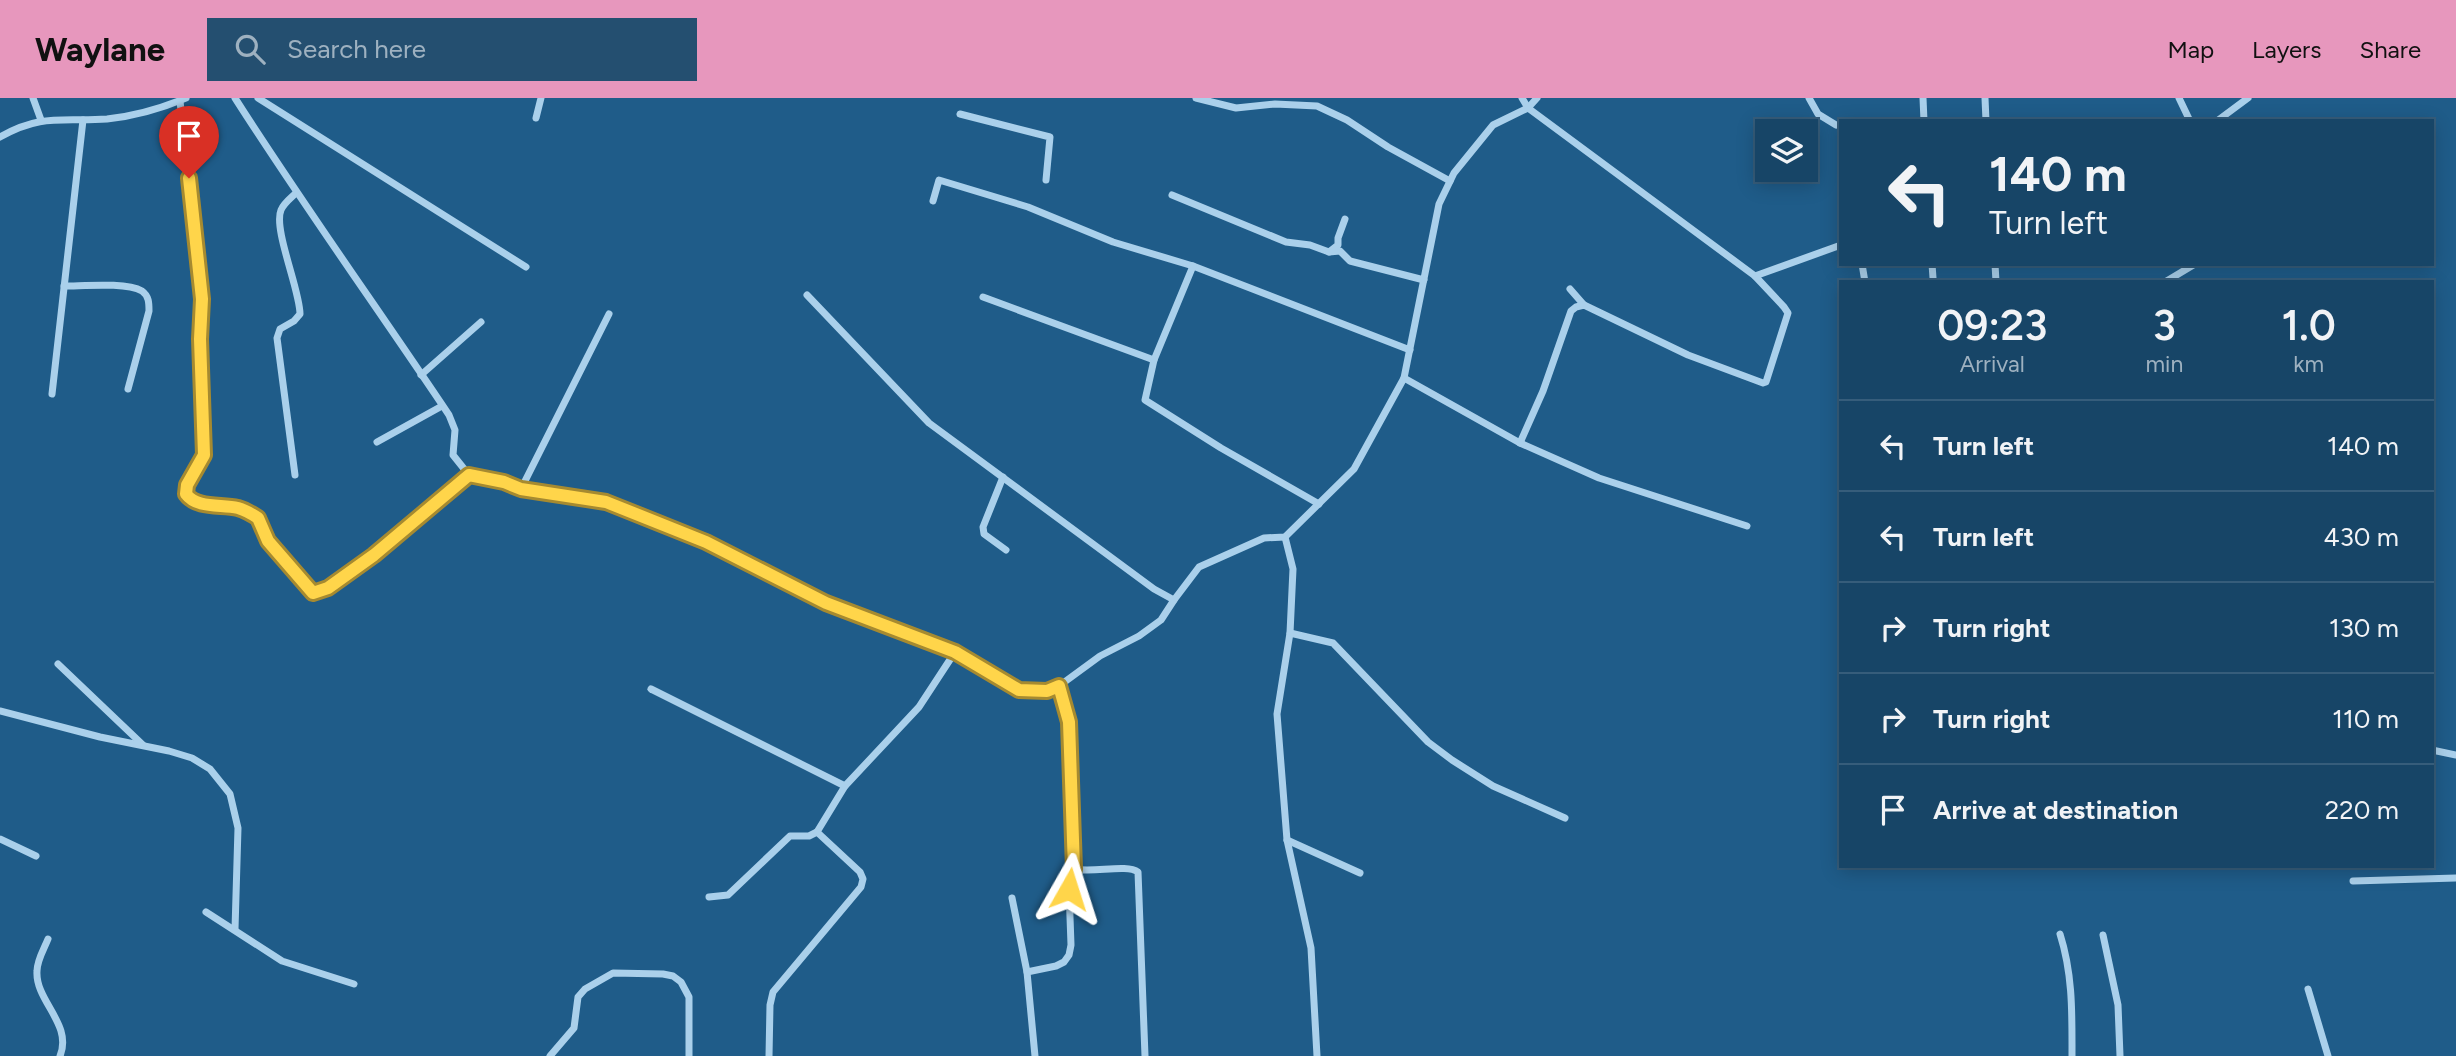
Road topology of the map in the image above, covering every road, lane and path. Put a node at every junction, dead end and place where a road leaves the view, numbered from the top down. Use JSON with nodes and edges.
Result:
{"nodes":[{"id":1,"x":33,"y":98,"type":"edge"},
{"id":2,"x":235,"y":98,"type":"edge"},
{"id":3,"x":258,"y":98,"type":"edge"},
{"id":4,"x":541,"y":98,"type":"edge"},
{"id":5,"x":1196,"y":98,"type":"edge"},
{"id":6,"x":1522,"y":98,"type":"edge"},
{"id":7,"x":1536,"y":98,"type":"edge"},
{"id":8,"x":1809,"y":98,"type":"edge"},
{"id":9,"x":1923,"y":98,"type":"edge"},
{"id":10,"x":1985,"y":98,"type":"edge"},
{"id":11,"x":2179,"y":98,"type":"edge"},
{"id":12,"x":2248,"y":98,"type":"edge"},
{"id":13,"x":183,"y":99,"type":"edge"},
{"id":14,"x":1528,"y":108,"type":"junction"},
{"id":15,"x":960,"y":114,"type":"dead end"},
{"id":16,"x":536,"y":118,"type":"dead end"},
{"id":17,"x":1924,"y":119,"type":"edge"},
{"id":18,"x":1986,"y":119,"type":"edge"},
{"id":19,"x":2189,"y":119,"type":"edge"},
{"id":20,"x":2220,"y":119,"type":"edge"},
{"id":21,"x":41,"y":120,"type":"junction"},
{"id":22,"x":83,"y":120,"type":"junction"},
{"id":23,"x":1836,"y":125,"type":"dead end"},
{"id":24,"x":0,"y":137,"type":"edge"},
{"id":25,"x":1046,"y":180,"type":"dead end"},
{"id":26,"x":1450,"y":181,"type":"junction"},
{"id":27,"x":296,"y":193,"type":"junction"},
{"id":28,"x":1172,"y":195,"type":"dead end"},
{"id":29,"x":933,"y":201,"type":"dead end"},
{"id":30,"x":1345,"y":219,"type":"dead end"},
{"id":31,"x":1839,"y":246,"type":"edge"},
{"id":32,"x":1329,"y":252,"type":"junction"},
{"id":33,"x":1194,"y":266,"type":"junction"},
{"id":34,"x":1932,"y":266,"type":"edge"},
{"id":35,"x":2192,"y":266,"type":"edge"},
{"id":36,"x":526,"y":267,"type":"dead end"},
{"id":37,"x":1755,"y":276,"type":"junction"},
{"id":38,"x":1933,"y":278,"type":"dead end"},
{"id":39,"x":1424,"y":280,"type":"junction"},
{"id":40,"x":2168,"y":280,"type":"edge"},
{"id":41,"x":64,"y":286,"type":"junction"},
{"id":42,"x":1570,"y":289,"type":"dead end"},
{"id":43,"x":807,"y":295,"type":"dead end"},
{"id":44,"x":983,"y":297,"type":"dead end"},
{"id":45,"x":1584,"y":305,"type":"junction"},
{"id":46,"x":609,"y":314,"type":"dead end"},
{"id":47,"x":481,"y":323,"type":"dead end"},
{"id":48,"x":1410,"y":350,"type":"junction"},
{"id":49,"x":1154,"y":360,"type":"junction"},
{"id":50,"x":421,"y":375,"type":"junction"},
{"id":51,"x":1404,"y":378,"type":"junction"},
{"id":52,"x":128,"y":389,"type":"dead end"},
{"id":53,"x":52,"y":394,"type":"dead end"},
{"id":54,"x":442,"y":406,"type":"junction"},
{"id":55,"x":377,"y":442,"type":"dead end"},
{"id":56,"x":1520,"y":443,"type":"junction"},
{"id":57,"x":295,"y":475,"type":"dead end"},
{"id":58,"x":469,"y":475,"type":"junction"},
{"id":59,"x":1003,"y":477,"type":"junction"},
{"id":60,"x":521,"y":489,"type":"junction"},
{"id":61,"x":1320,"y":503,"type":"junction"},
{"id":62,"x":1747,"y":526,"type":"dead end"},
{"id":63,"x":1285,"y":537,"type":"junction"},
{"id":64,"x":1006,"y":550,"type":"dead end"},
{"id":65,"x":1174,"y":600,"type":"junction"},
{"id":66,"x":1290,"y":633,"type":"junction"},
{"id":67,"x":955,"y":652,"type":"junction"},
{"id":68,"x":58,"y":664,"type":"dead end"},
{"id":69,"x":1059,"y":686,"type":"junction"},
{"id":70,"x":651,"y":689,"type":"dead end"},
{"id":71,"x":0,"y":711,"type":"edge"},
{"id":72,"x":143,"y":745,"type":"junction"},
{"id":73,"x":2434,"y":750,"type":"edge"},
{"id":74,"x":2456,"y":755,"type":"edge"},
{"id":75,"x":845,"y":786,"type":"junction"},
{"id":76,"x":1565,"y":818,"type":"dead end"},
{"id":77,"x":817,"y":832,"type":"junction"},
{"id":78,"x":0,"y":839,"type":"edge"},
{"id":79,"x":1287,"y":840,"type":"junction"},
{"id":80,"x":36,"y":856,"type":"dead end"},
{"id":81,"x":1074,"y":869,"type":"junction"},
{"id":82,"x":1360,"y":873,"type":"dead end"},
{"id":83,"x":2456,"y":878,"type":"edge"},
{"id":84,"x":2353,"y":881,"type":"dead end"},
{"id":85,"x":709,"y":897,"type":"dead end"},
{"id":86,"x":1012,"y":898,"type":"dead end"},
{"id":87,"x":206,"y":912,"type":"dead end"},
{"id":88,"x":235,"y":929,"type":"junction"},
{"id":89,"x":2060,"y":934,"type":"dead end"},
{"id":90,"x":2104,"y":935,"type":"dead end"},
{"id":91,"x":48,"y":939,"type":"dead end"},
{"id":92,"x":1027,"y":972,"type":"junction"},
{"id":93,"x":354,"y":984,"type":"dead end"},
{"id":94,"x":2308,"y":989,"type":"dead end"},
{"id":95,"x":60,"y":1056,"type":"edge"},
{"id":96,"x":550,"y":1056,"type":"edge"},
{"id":97,"x":689,"y":1056,"type":"edge"},
{"id":98,"x":769,"y":1056,"type":"edge"},
{"id":99,"x":1035,"y":1056,"type":"edge"},
{"id":100,"x":1145,"y":1056,"type":"edge"},
{"id":101,"x":1317,"y":1056,"type":"edge"},
{"id":102,"x":2072,"y":1056,"type":"edge"},
{"id":103,"x":2120,"y":1056,"type":"edge"},
{"id":104,"x":2328,"y":1056,"type":"edge"}],
"edges":[{"from":1,"to":21,"type":"street"},
{"from":2,"to":27,"type":"street"},
{"from":3,"to":36,"type":"street"},
{"from":4,"to":16,"type":"street"},
{"from":5,"to":26,"type":"street"},
{"from":6,"to":14,"type":"street"},
{"from":7,"to":14,"type":"street"},
{"from":8,"to":23,"type":"street"},
{"from":9,"to":17,"type":"street"},
{"from":10,"to":18,"type":"street"},
{"from":11,"to":19,"type":"street"},
{"from":12,"to":20,"type":"street"},
{"from":13,"to":22,"type":"street"},
{"from":13,"to":58,"type":"street"},
{"from":14,"to":26,"type":"street"},
{"from":14,"to":37,"type":"street"},
{"from":15,"to":25,"type":"street"},
{"from":21,"to":22,"type":"street"},
{"from":21,"to":24,"type":"street"},
{"from":22,"to":41,"type":"street"},
{"from":26,"to":39,"type":"street"},
{"from":27,"to":50,"type":"street"},
{"from":27,"to":57,"type":"street"},
{"from":28,"to":32,"type":"street"},
{"from":29,"to":33,"type":"street"},
{"from":30,"to":32,"type":"street"},
{"from":31,"to":37,"type":"street"},
{"from":32,"to":39,"type":"street"},
{"from":33,"to":48,"type":"street"},
{"from":33,"to":49,"type":"street"},
{"from":34,"to":38,"type":"street"},
{"from":35,"to":40,"type":"street"},
{"from":37,"to":45,"type":"street"},
{"from":39,"to":48,"type":"street"},
{"from":41,"to":52,"type":"street"},
{"from":41,"to":53,"type":"street"},
{"from":42,"to":45,"type":"street"},
{"from":43,"to":59,"type":"street"},
{"from":44,"to":49,"type":"street"},
{"from":45,"to":56,"type":"street"},
{"from":46,"to":60,"type":"street"},
{"from":47,"to":50,"type":"street"},
{"from":48,"to":51,"type":"street"},
{"from":49,"to":61,"type":"street"},
{"from":50,"to":54,"type":"street"},
{"from":51,"to":56,"type":"street"},
{"from":51,"to":61,"type":"street"},
{"from":54,"to":55,"type":"street"},
{"from":54,"to":58,"type":"street"},
{"from":56,"to":62,"type":"street"},
{"from":58,"to":60,"type":"street"},
{"from":59,"to":64,"type":"street"},
{"from":59,"to":65,"type":"street"},
{"from":60,"to":67,"type":"street"},
{"from":61,"to":63,"type":"street"},
{"from":63,"to":65,"type":"street"},
{"from":63,"to":66,"type":"street"},
{"from":65,"to":69,"type":"street"},
{"from":66,"to":76,"type":"street"},
{"from":66,"to":79,"type":"street"},
{"from":67,"to":69,"type":"street"},
{"from":67,"to":75,"type":"street"},
{"from":68,"to":72,"type":"street"},
{"from":69,"to":81,"type":"street"},
{"from":70,"to":75,"type":"street"},
{"from":71,"to":72,"type":"street"},
{"from":72,"to":88,"type":"street"},
{"from":73,"to":74,"type":"street"},
{"from":75,"to":77,"type":"street"},
{"from":77,"to":85,"type":"street"},
{"from":77,"to":98,"type":"street"},
{"from":78,"to":80,"type":"street"},
{"from":79,"to":82,"type":"street"},
{"from":79,"to":101,"type":"street"},
{"from":81,"to":92,"type":"street"},
{"from":81,"to":100,"type":"street"},
{"from":83,"to":84,"type":"street"},
{"from":86,"to":92,"type":"street"},
{"from":87,"to":88,"type":"street"},
{"from":88,"to":93,"type":"street"},
{"from":89,"to":102,"type":"street"},
{"from":90,"to":103,"type":"street"},
{"from":91,"to":95,"type":"street"},
{"from":92,"to":99,"type":"street"},
{"from":94,"to":104,"type":"street"},
{"from":96,"to":97,"type":"street"}]}
